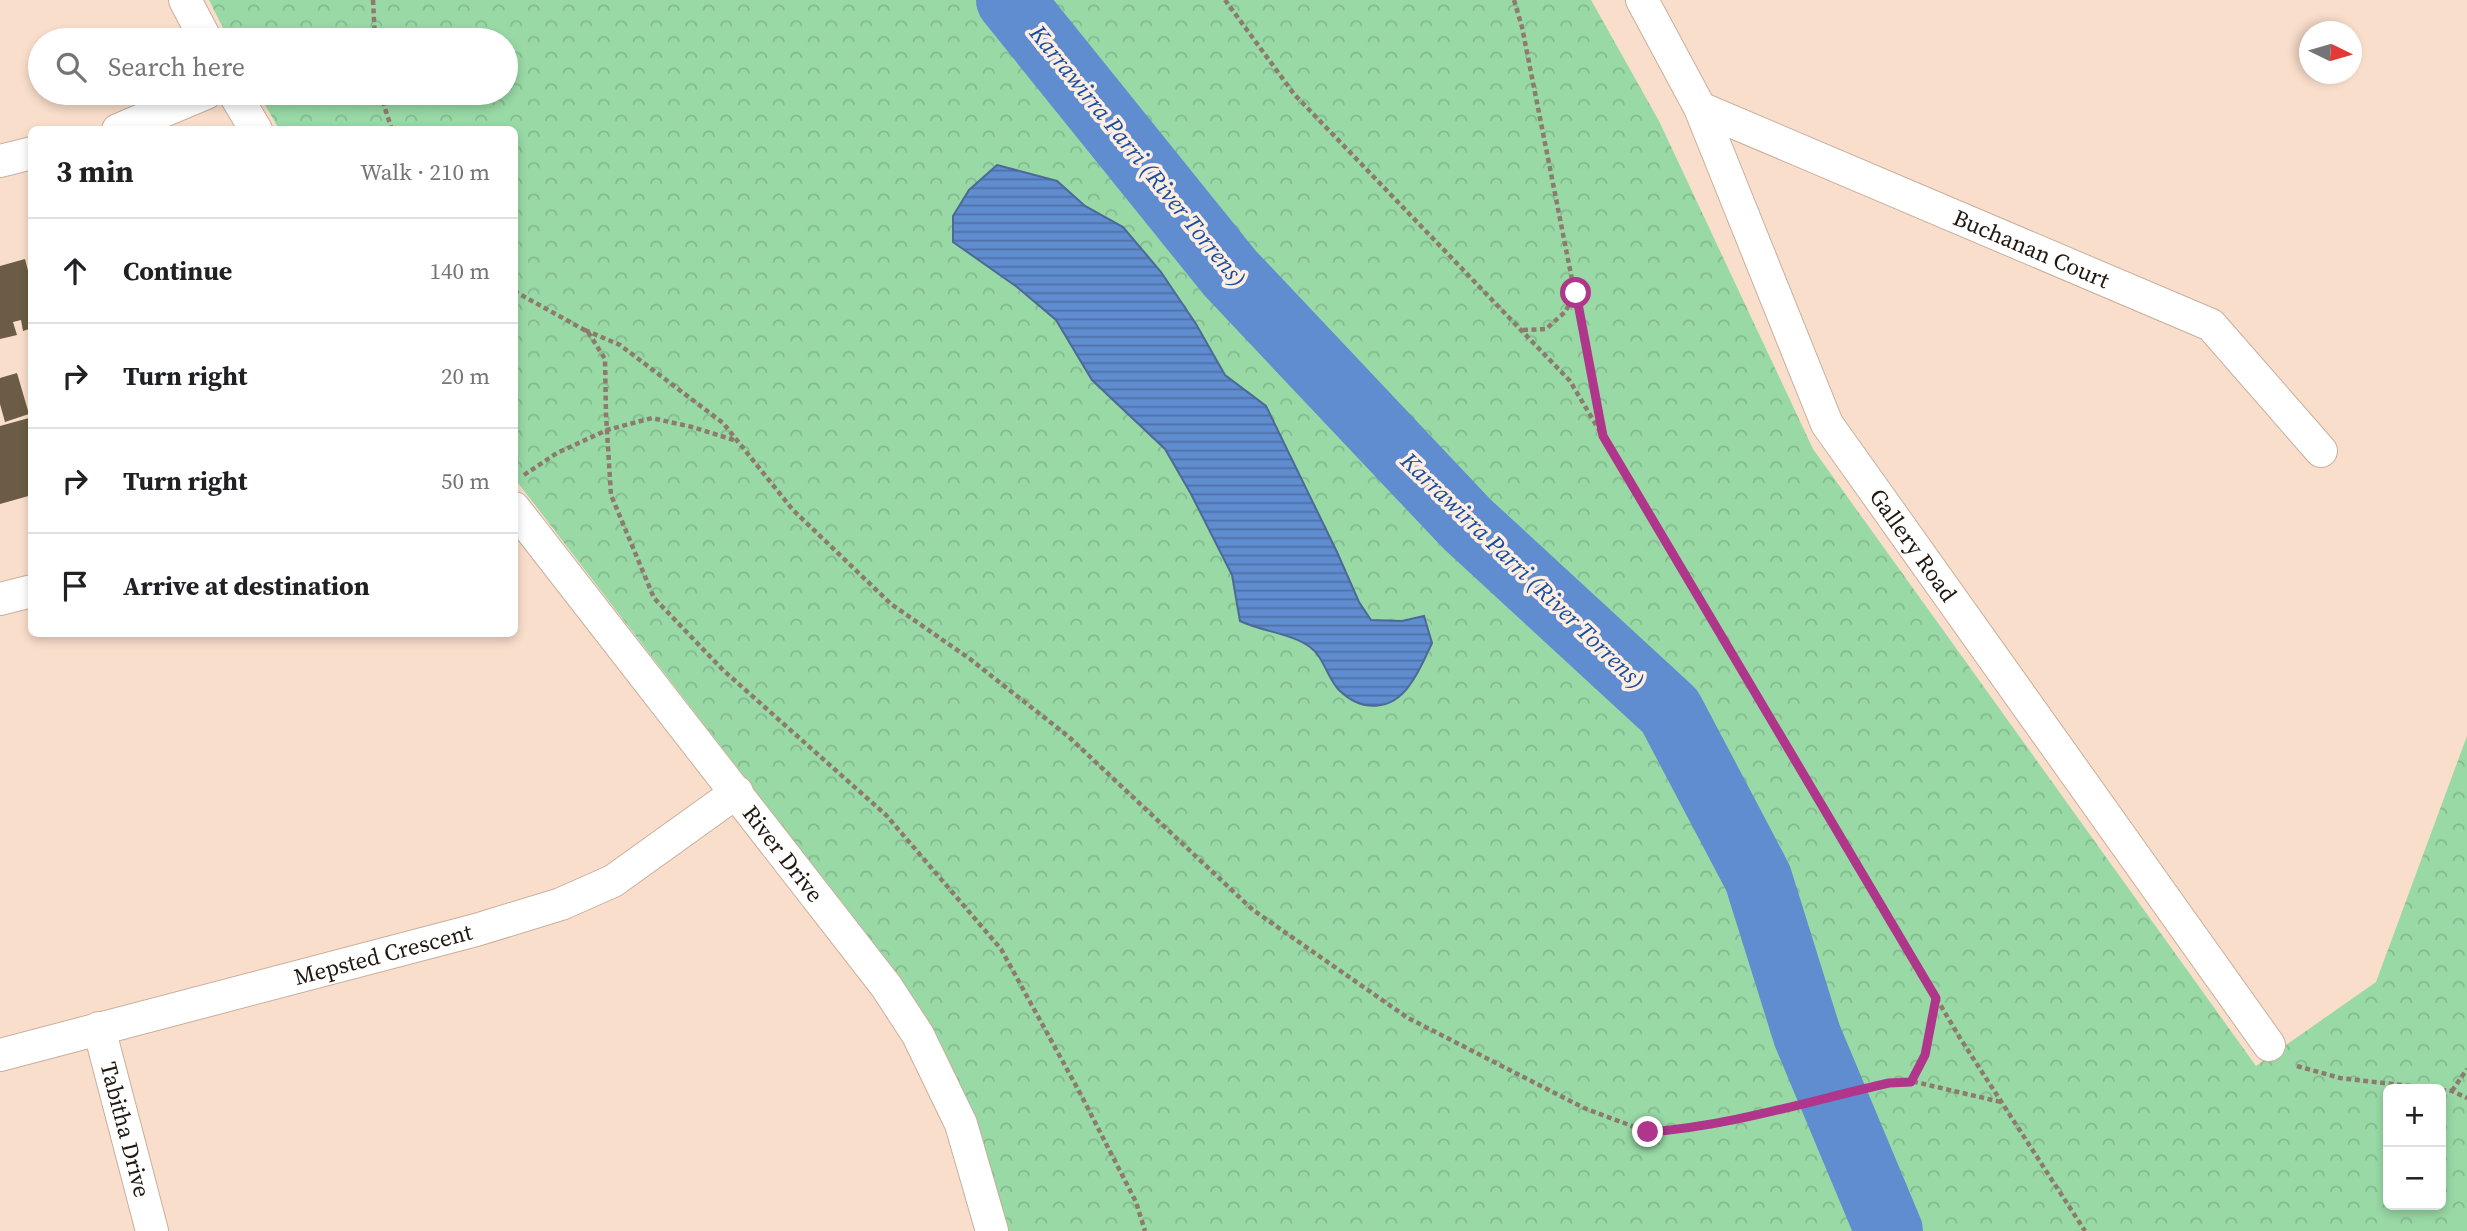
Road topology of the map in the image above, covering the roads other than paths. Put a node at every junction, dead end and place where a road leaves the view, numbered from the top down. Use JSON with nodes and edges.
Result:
{"nodes":[{"id":1,"x":185,"y":0,"type":"edge"},
{"id":2,"x":1642,"y":0,"type":"edge"},
{"id":3,"x":200,"y":28,"type":"edge"},
{"id":4,"x":177,"y":105,"type":"edge"},
{"id":5,"x":241,"y":105,"type":"edge"},
{"id":6,"x":1700,"y":108,"type":"junction"},
{"id":7,"x":128,"y":126,"type":"edge"},
{"id":8,"x":254,"y":126,"type":"edge"},
{"id":9,"x":28,"y":154,"type":"edge"},
{"id":10,"x":0,"y":161,"type":"edge"},
{"id":11,"x":2321,"y":451,"type":"dead end"},
{"id":12,"x":518,"y":513,"type":"edge"},
{"id":13,"x":28,"y":592,"type":"edge"},
{"id":14,"x":0,"y":599,"type":"edge"},
{"id":15,"x":737,"y":792,"type":"junction"},
{"id":16,"x":99,"y":1028,"type":"junction"},
{"id":17,"x":2269,"y":1045,"type":"road end"},
{"id":18,"x":0,"y":1055,"type":"edge"},
{"id":19,"x":152,"y":1231,"type":"edge"},
{"id":20,"x":992,"y":1231,"type":"edge"}],
"edges":[{"from":1,"to":3,"type":"street"},
{"from":2,"to":6,"type":"street","name":"Gallery Road"},
{"from":4,"to":7,"type":"street"},
{"from":5,"to":8,"type":"street"},
{"from":6,"to":11,"type":"street","name":"Buchanan Court"},
{"from":6,"to":17,"type":"street","name":"Gallery Road"},
{"from":9,"to":10,"type":"street"},
{"from":12,"to":15,"type":"street","name":"River Drive"},
{"from":13,"to":14,"type":"street"},
{"from":15,"to":16,"type":"street","name":"Mepsted Crescent"},
{"from":15,"to":20,"type":"street","name":"River Drive"},
{"from":16,"to":18,"type":"street","name":"Mepsted Crescent"},
{"from":16,"to":19,"type":"street","name":"Tabitha Drive"}]}
